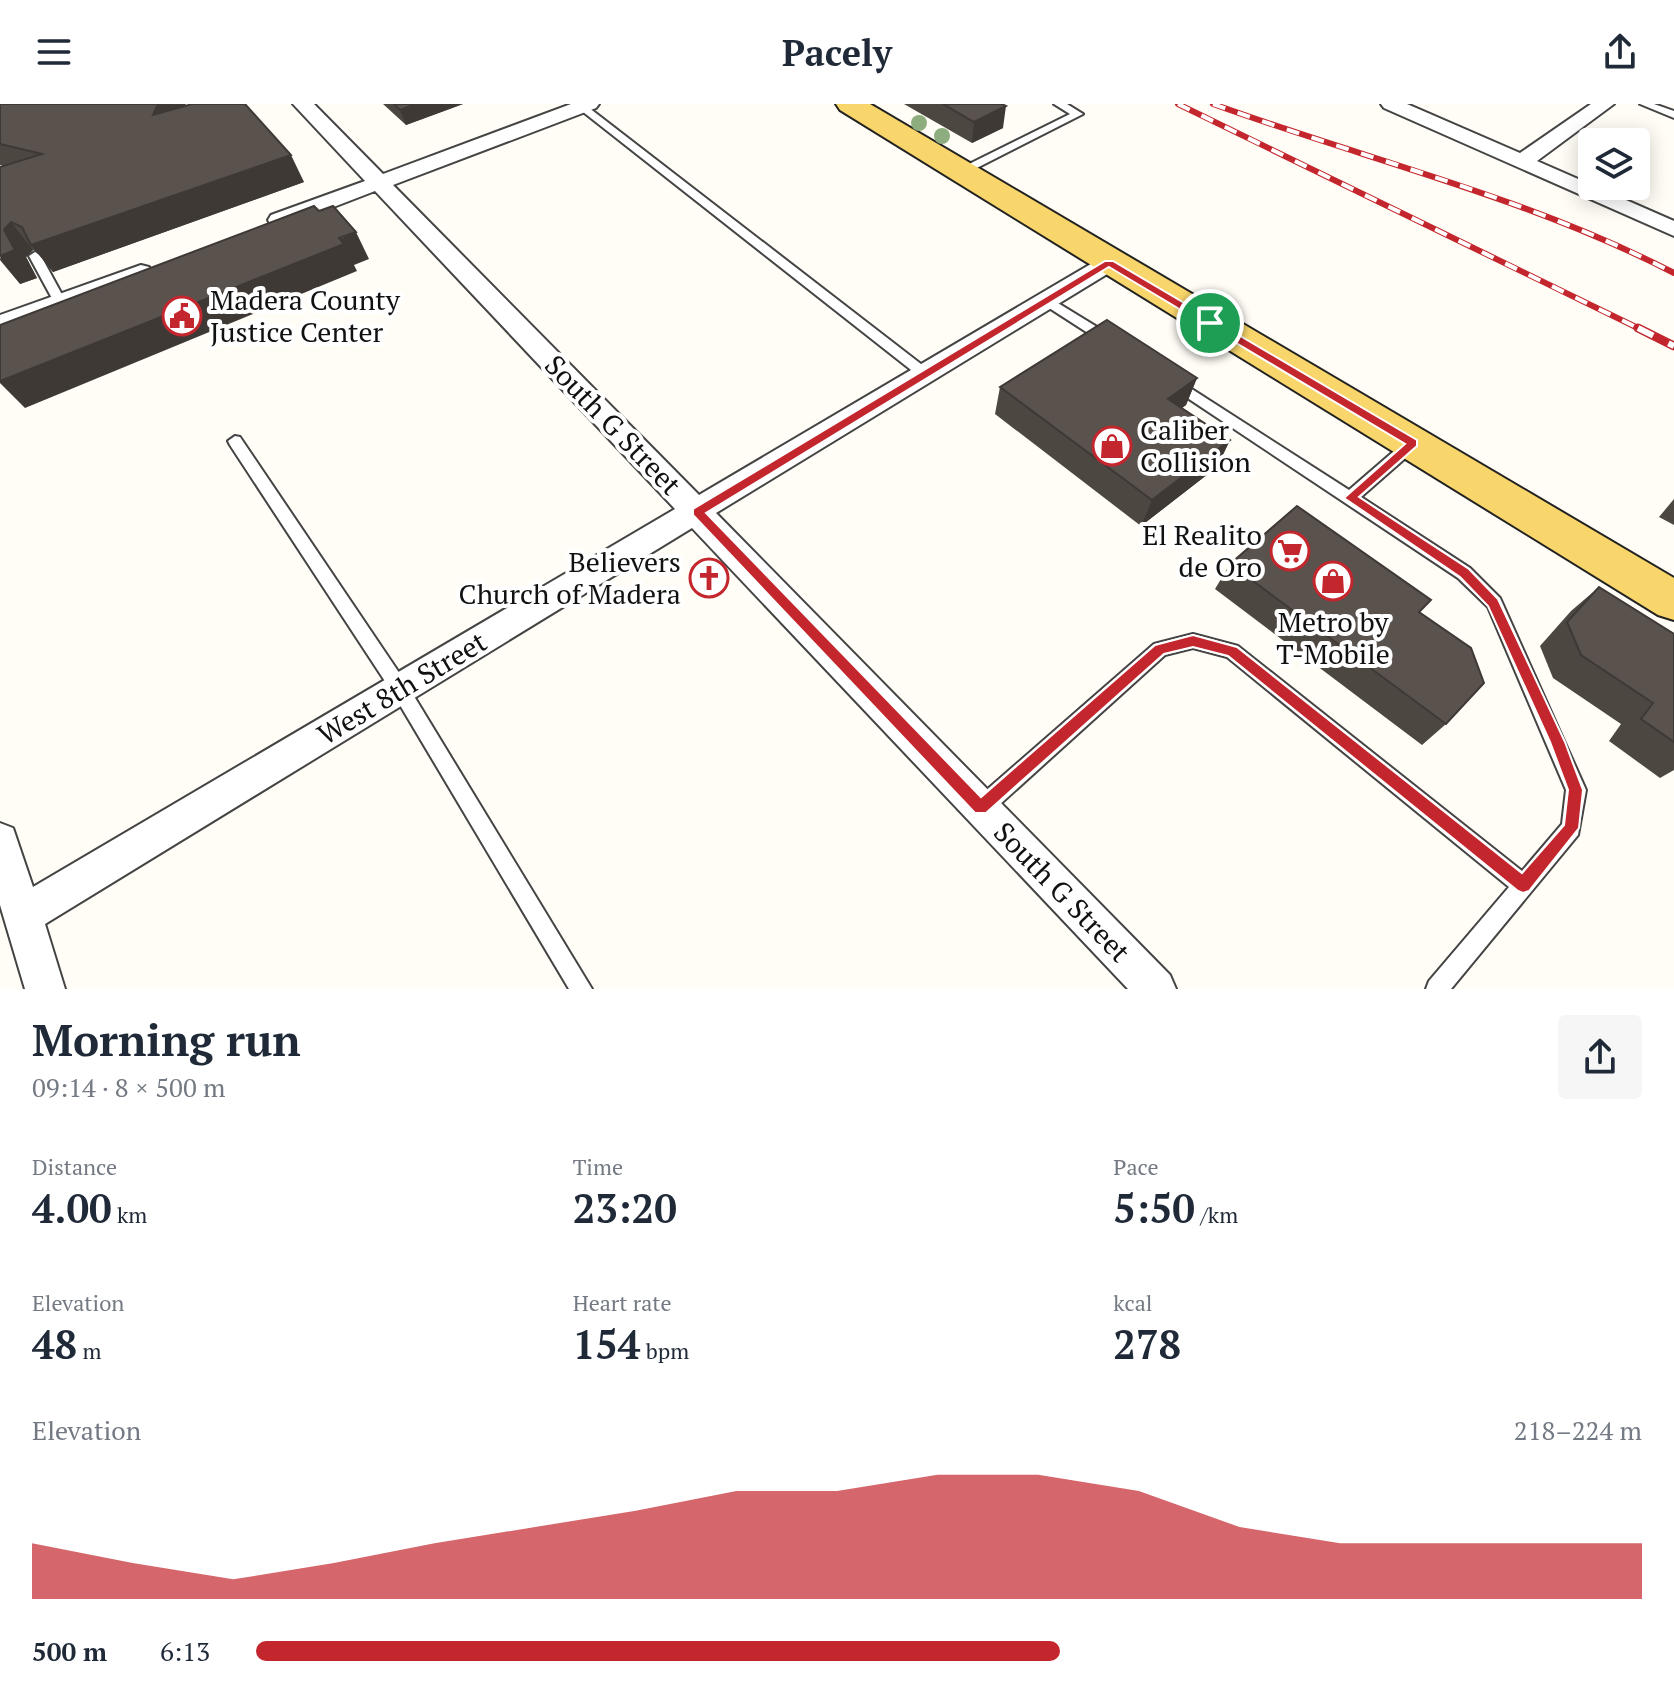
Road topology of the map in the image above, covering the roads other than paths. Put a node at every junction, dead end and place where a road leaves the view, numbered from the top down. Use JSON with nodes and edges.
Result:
{"nodes":[{"id":1,"x":303,"y":104,"type":"edge"},
{"id":2,"x":850,"y":104,"type":"edge"},
{"id":3,"x":1059,"y":104,"type":"edge"},
{"id":4,"x":1391,"y":104,"type":"edge"},
{"id":5,"x":1604,"y":104,"type":"edge"},
{"id":6,"x":1645,"y":104,"type":"edge"},
{"id":7,"x":583,"y":105,"type":"edge"},
{"id":8,"x":1674,"y":115,"type":"edge"},
{"id":9,"x":1523,"y":161,"type":"junction"},
{"id":10,"x":961,"y":172,"type":"junction"},
{"id":11,"x":379,"y":183,"type":"junction"},
{"id":12,"x":263,"y":226,"type":"edge"},
{"id":13,"x":1674,"y":229,"type":"edge"},
{"id":14,"x":35,"y":256,"type":"edge"},
{"id":15,"x":1109,"y":263,"type":"junction"},
{"id":16,"x":161,"y":264,"type":"edge"},
{"id":17,"x":1048,"y":301,"type":"junction"},
{"id":18,"x":60,"y":302,"type":"junction"},
{"id":19,"x":0,"y":324,"type":"edge"},
{"id":20,"x":1127,"y":352,"type":"edge"},
{"id":21,"x":1153,"y":369,"type":"edge"},
{"id":22,"x":925,"y":374,"type":"junction"},
{"id":23,"x":235,"y":441,"type":"dead end"},
{"id":24,"x":1413,"y":443,"type":"junction"},
{"id":25,"x":1350,"y":498,"type":"junction"},
{"id":26,"x":697,"y":512,"type":"junction"},
{"id":27,"x":1674,"y":601,"type":"edge"},
{"id":28,"x":400,"y":689,"type":"junction"},
{"id":29,"x":981,"y":808,"type":"junction"},
{"id":30,"x":0,"y":841,"type":"edge"},
{"id":31,"x":1523,"y":885,"type":"junction"},
{"id":32,"x":23,"y":915,"type":"junction"},
{"id":33,"x":45,"y":989,"type":"edge"},
{"id":34,"x":581,"y":989,"type":"edge"},
{"id":35,"x":1156,"y":989,"type":"edge"},
{"id":36,"x":1437,"y":989,"type":"edge"}],
"edges":[{"from":1,"to":11,"type":"street","name":"South G Street"},
{"from":2,"to":10,"type":"main road"},
{"from":3,"to":10,"type":"lane"},
{"from":4,"to":9,"type":"street"},
{"from":5,"to":9,"type":"street"},
{"from":6,"to":8,"type":"lane"},
{"from":7,"to":11,"type":"street"},
{"from":7,"to":22,"type":"lane"},
{"from":9,"to":13,"type":"street"},
{"from":10,"to":15,"type":"main road"},
{"from":11,"to":12,"type":"street"},
{"from":11,"to":26,"type":"street","name":"South G Street"},
{"from":14,"to":18,"type":"lane"},
{"from":15,"to":17,"type":"street","name":"West 8th Street"},
{"from":15,"to":24,"type":"main road"},
{"from":16,"to":18,"type":"street"},
{"from":17,"to":20,"type":"lane"},
{"from":17,"to":22,"type":"street","name":"West 8th Street"},
{"from":18,"to":19,"type":"street"},
{"from":21,"to":25,"type":"lane"},
{"from":22,"to":26,"type":"street","name":"West 8th Street"},
{"from":23,"to":28,"type":"lane"},
{"from":24,"to":25,"type":"lane"},
{"from":24,"to":27,"type":"main road"},
{"from":25,"to":31,"type":"lane"},
{"from":26,"to":28,"type":"street","name":"West 8th Street"},
{"from":26,"to":29,"type":"street","name":"South G Street"},
{"from":28,"to":32,"type":"street","name":"West 8th Street"},
{"from":28,"to":34,"type":"lane"},
{"from":29,"to":31,"type":"lane"},
{"from":29,"to":35,"type":"street","name":"South G Street"},
{"from":30,"to":32,"type":"street"},
{"from":31,"to":36,"type":"lane"},
{"from":32,"to":33,"type":"street"}]}
